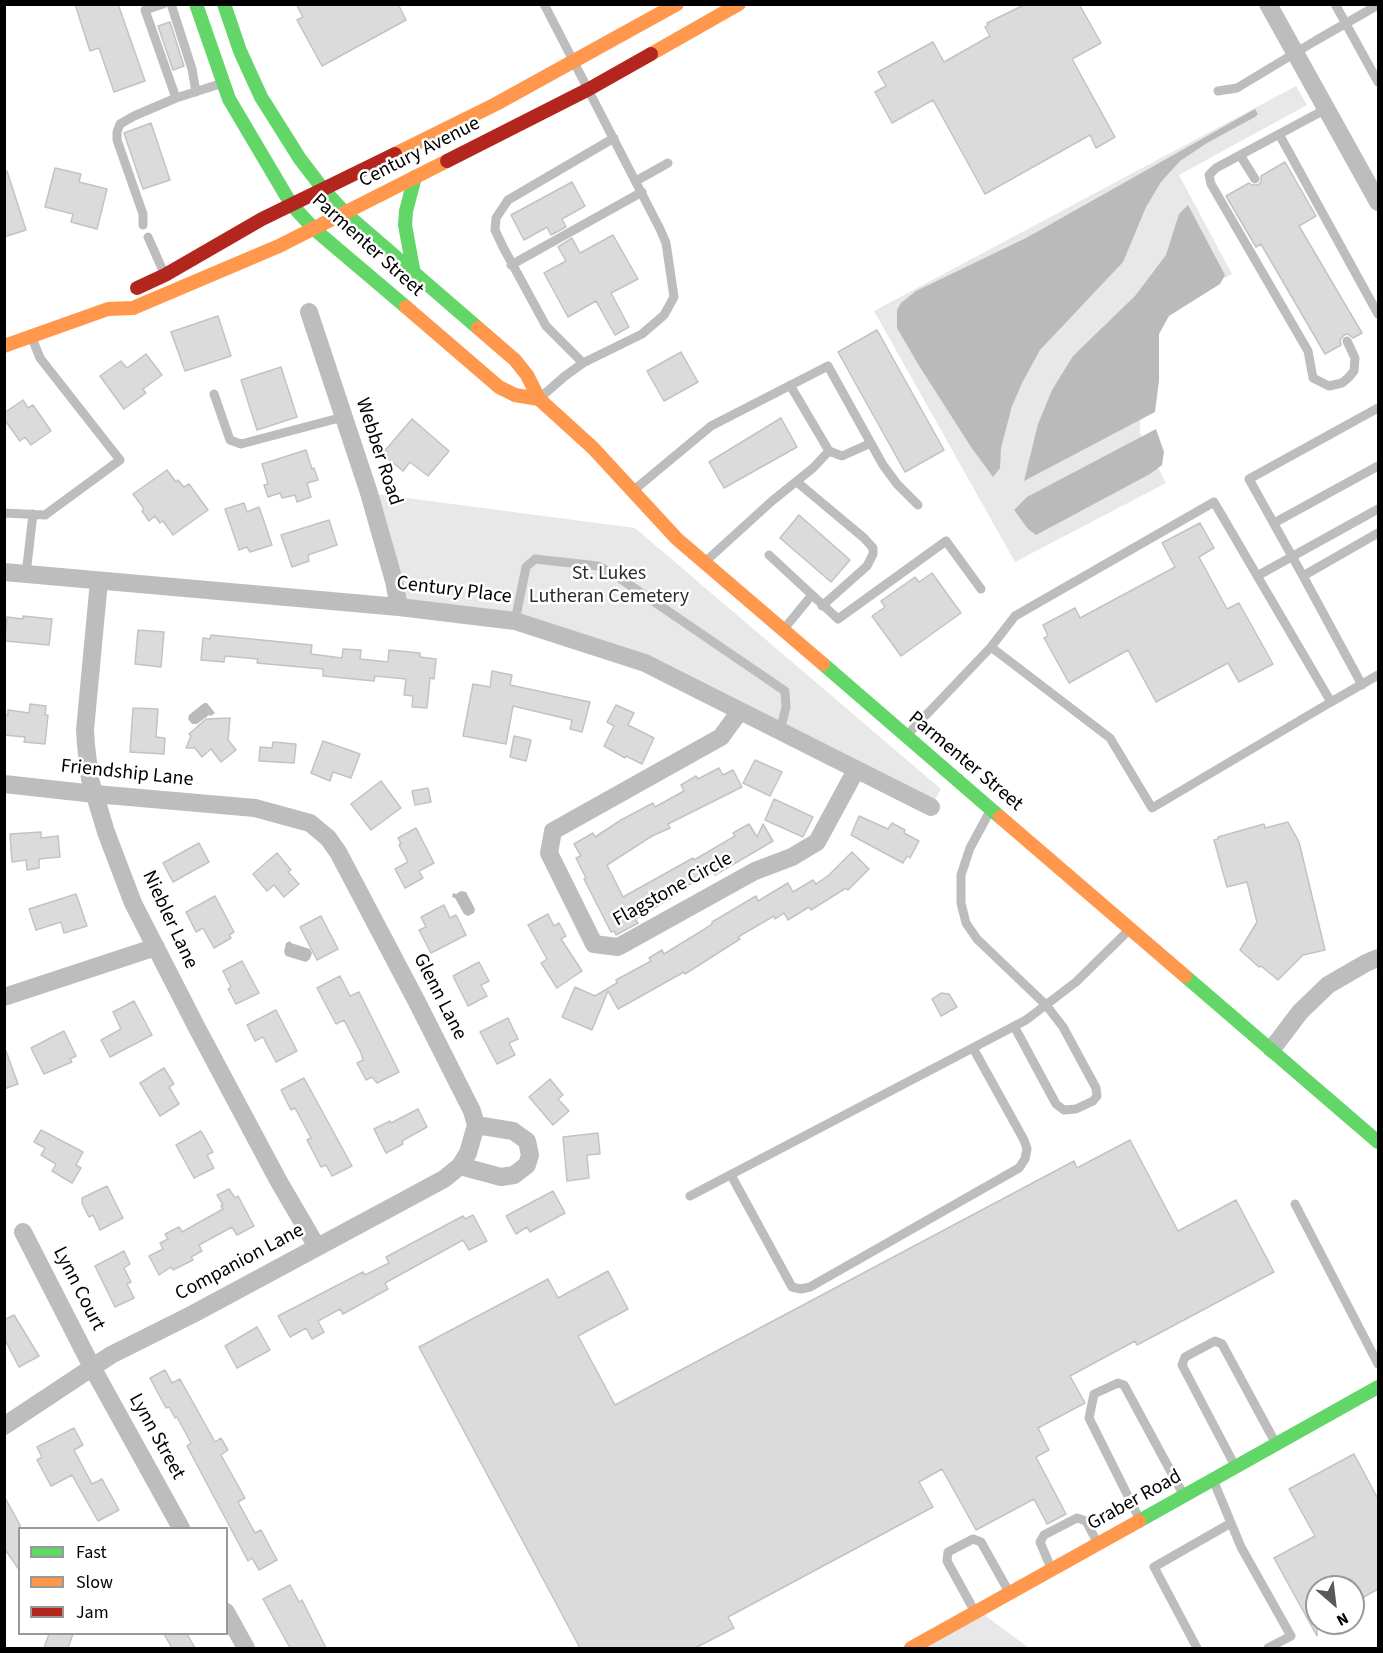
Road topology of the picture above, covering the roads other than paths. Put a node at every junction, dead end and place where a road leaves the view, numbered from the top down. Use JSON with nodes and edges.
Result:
{"nodes":[{"id":1,"x":171,"y":4,"type":"edge"},
{"id":2,"x":196,"y":4,"type":"edge"},
{"id":3,"x":224,"y":4,"type":"edge"},
{"id":4,"x":543,"y":4,"type":"edge"},
{"id":5,"x":677,"y":4,"type":"edge"},
{"id":6,"x":739,"y":4,"type":"edge"},
{"id":7,"x":1268,"y":4,"type":"edge"},
{"id":8,"x":1335,"y":4,"type":"edge"},
{"id":9,"x":161,"y":5,"type":"edge"},
{"id":10,"x":1378,"y":5,"type":"edge"},
{"id":11,"x":1345,"y":24,"type":"junction"},
{"id":12,"x":1295,"y":54,"type":"junction"},
{"id":13,"x":575,"y":62,"type":"junction"},
{"id":14,"x":1378,"y":82,"type":"edge"},
{"id":15,"x":223,"y":83,"type":"junction"},
{"id":16,"x":589,"y":89,"type":"junction"},
{"id":17,"x":1218,"y":91,"type":"dead end"},
{"id":18,"x":195,"y":92,"type":"junction"},
{"id":19,"x":176,"y":99,"type":"junction"},
{"id":20,"x":1326,"y":109,"type":"junction"},
{"id":21,"x":1279,"y":134,"type":"junction"},
{"id":22,"x":614,"y":138,"type":"junction"},
{"id":23,"x":1240,"y":155,"type":"junction"},
{"id":24,"x":668,"y":163,"type":"dead end"},
{"id":25,"x":415,"y":177,"type":"junction"},
{"id":26,"x":1255,"y":179,"type":"dead end"},
{"id":27,"x":636,"y":181,"type":"junction"},
{"id":28,"x":323,"y":189,"type":"junction"},
{"id":29,"x":642,"y":192,"type":"junction"},
{"id":30,"x":1378,"y":202,"type":"edge"},
{"id":31,"x":291,"y":204,"type":"junction"},
{"id":32,"x":345,"y":213,"type":"junction"},
{"id":33,"x":143,"y":225,"type":"dead end"},
{"id":34,"x":314,"y":229,"type":"junction"},
{"id":35,"x":147,"y":237,"type":"dead end"},
{"id":36,"x":511,"y":265,"type":"junction"},
{"id":37,"x":414,"y":274,"type":"junction"},
{"id":38,"x":165,"y":275,"type":"junction"},
{"id":39,"x":108,"y":309,"type":"junction"},
{"id":40,"x":309,"y":312,"type":"dead end"},
{"id":41,"x":1378,"y":314,"type":"edge"},
{"id":42,"x":32,"y":338,"type":"junction"},
{"id":43,"x":1347,"y":341,"type":"dead end"},
{"id":44,"x":4,"y":346,"type":"edge"},
{"id":45,"x":583,"y":363,"type":"junction"},
{"id":46,"x":790,"y":385,"type":"junction"},
{"id":47,"x":214,"y":394,"type":"dead end"},
{"id":48,"x":539,"y":399,"type":"junction"},
{"id":49,"x":1378,"y":408,"type":"edge"},
{"id":50,"x":344,"y":417,"type":"junction"},
{"id":51,"x":871,"y":443,"type":"junction"},
{"id":52,"x":828,"y":451,"type":"junction"},
{"id":53,"x":1378,"y":466,"type":"edge"},
{"id":54,"x":797,"y":482,"type":"junction"},
{"id":55,"x":633,"y":491,"type":"junction"},
{"id":56,"x":918,"y":505,"type":"dead end"},
{"id":57,"x":1378,"y":509,"type":"edge"},
{"id":58,"x":4,"y":513,"type":"edge"},
{"id":59,"x":33,"y":514,"type":"junction"},
{"id":60,"x":1274,"y":523,"type":"junction"},
{"id":61,"x":1378,"y":533,"type":"edge"},
{"id":62,"x":769,"y":555,"type":"dead end"},
{"id":63,"x":1292,"y":556,"type":"junction"},
{"id":64,"x":704,"y":563,"type":"junction"},
{"id":65,"x":4,"y":572,"type":"edge"},
{"id":66,"x":26,"y":574,"type":"junction"},
{"id":67,"x":1257,"y":576,"type":"junction"},
{"id":68,"x":1303,"y":576,"type":"junction"},
{"id":69,"x":99,"y":581,"type":"junction"},
{"id":70,"x":981,"y":589,"type":"dead end"},
{"id":71,"x":811,"y":596,"type":"junction"},
{"id":72,"x":399,"y":606,"type":"junction"},
{"id":73,"x":822,"y":606,"type":"junction"},
{"id":74,"x":515,"y":621,"type":"junction"},
{"id":75,"x":783,"y":631,"type":"junction"},
{"id":76,"x":991,"y":647,"type":"junction"},
{"id":77,"x":1378,"y":675,"type":"edge"},
{"id":78,"x":1362,"y":685,"type":"junction"},
{"id":79,"x":1331,"y":702,"type":"junction"},
{"id":80,"x":740,"y":711,"type":"junction"},
{"id":81,"x":780,"y":732,"type":"junction"},
{"id":82,"x":905,"y":736,"type":"junction"},
{"id":83,"x":856,"y":770,"type":"junction"},
{"id":84,"x":4,"y":784,"type":"edge"},
{"id":85,"x":95,"y":794,"type":"junction"},
{"id":86,"x":246,"y":807,"type":"joint"},
{"id":87,"x":931,"y":807,"type":"dead end"},
{"id":88,"x":991,"y":809,"type":"junction"},
{"id":89,"x":1130,"y":928,"type":"junction"},
{"id":90,"x":156,"y":947,"type":"junction"},
{"id":91,"x":1378,"y":958,"type":"edge"},
{"id":92,"x":4,"y":996,"type":"edge"},
{"id":93,"x":1046,"y":1005,"type":"junction"},
{"id":94,"x":1014,"y":1026,"type":"junction"},
{"id":95,"x":973,"y":1048,"type":"junction"},
{"id":96,"x":1272,"y":1049,"type":"junction"},
{"id":97,"x":476,"y":1125,"type":"junction"},
{"id":98,"x":1378,"y":1142,"type":"edge"},
{"id":99,"x":460,"y":1166,"type":"junction"},
{"id":100,"x":731,"y":1175,"type":"junction"},
{"id":101,"x":690,"y":1196,"type":"dead end"},
{"id":102,"x":1295,"y":1204,"type":"dead end"},
{"id":103,"x":23,"y":1232,"type":"dead end"},
{"id":104,"x":316,"y":1247,"type":"junction"},
{"id":105,"x":1378,"y":1364,"type":"edge"},
{"id":106,"x":92,"y":1367,"type":"junction"},
{"id":107,"x":1378,"y":1387,"type":"edge"},
{"id":108,"x":4,"y":1426,"type":"edge"},
{"id":109,"x":1277,"y":1444,"type":"junction"},
{"id":110,"x":1236,"y":1467,"type":"junction"},
{"id":111,"x":1213,"y":1479,"type":"junction"},
{"id":112,"x":1184,"y":1496,"type":"junction"},
{"id":113,"x":1141,"y":1520,"type":"junction"},
{"id":114,"x":1231,"y":1523,"type":"junction"},
{"id":115,"x":180,"y":1527,"type":"edge"},
{"id":116,"x":1098,"y":1544,"type":"junction"},
{"id":117,"x":1052,"y":1570,"type":"junction"},
{"id":118,"x":1010,"y":1594,"type":"junction"},
{"id":119,"x":975,"y":1613,"type":"junction"},
{"id":120,"x":228,"y":1616,"type":"edge"},
{"id":121,"x":246,"y":1648,"type":"edge"},
{"id":122,"x":910,"y":1648,"type":"edge"},
{"id":123,"x":1197,"y":1648,"type":"edge"},
{"id":124,"x":1268,"y":1648,"type":"edge"}],
"edges":[{"from":1,"to":18,"type":"lane"},
{"from":2,"to":15,"type":"street","name":"Parmenter Street"},
{"from":3,"to":28,"type":"street","name":"Parmenter Street"},
{"from":4,"to":13,"type":"lane"},
{"from":5,"to":13,"type":"street","name":"Century Avenue"},
{"from":6,"to":16,"type":"street","name":"Century Avenue"},
{"from":7,"to":12,"type":"street"},
{"from":8,"to":11,"type":"lane"},
{"from":9,"to":19,"type":"lane"},
{"from":10,"to":11,"type":"lane"},
{"from":11,"to":12,"type":"lane"},
{"from":11,"to":14,"type":"lane"},
{"from":12,"to":17,"type":"lane"},
{"from":12,"to":20,"type":"street"},
{"from":13,"to":16,"type":"lane"},
{"from":13,"to":28,"type":"street","name":"Century Avenue"},
{"from":15,"to":18,"type":"lane"},
{"from":15,"to":31,"type":"street","name":"Parmenter Street"},
{"from":16,"to":22,"type":"lane"},
{"from":16,"to":25,"type":"street","name":"Century Avenue"},
{"from":18,"to":19,"type":"lane"},
{"from":19,"to":33,"type":"lane"},
{"from":20,"to":21,"type":"lane"},
{"from":20,"to":30,"type":"street"},
{"from":21,"to":23,"type":"lane"},
{"from":21,"to":41,"type":"lane"},
{"from":22,"to":27,"type":"lane"},
{"from":22,"to":36,"type":"lane"},
{"from":23,"to":26,"type":"lane"},
{"from":23,"to":43,"type":"lane"},
{"from":24,"to":27,"type":"lane"},
{"from":25,"to":32,"type":"street","name":"Century Avenue"},
{"from":25,"to":37,"type":"street"},
{"from":27,"to":29,"type":"lane"},
{"from":28,"to":31,"type":"street","name":"Century Avenue"},
{"from":28,"to":32,"type":"street","name":"Parmenter Street"},
{"from":29,"to":36,"type":"lane"},
{"from":29,"to":45,"type":"lane"},
{"from":31,"to":34,"type":"street","name":"Parmenter Street"},
{"from":31,"to":38,"type":"street","name":"Century Avenue"},
{"from":32,"to":34,"type":"street","name":"Century Avenue"},
{"from":32,"to":37,"type":"street","name":"Parmenter Street"},
{"from":34,"to":39,"type":"street","name":"Century Avenue"},
{"from":34,"to":48,"type":"street","name":"Parmenter Street"},
{"from":35,"to":38,"type":"lane"},
{"from":36,"to":45,"type":"lane"},
{"from":37,"to":48,"type":"street","name":"Parmenter Street"},
{"from":38,"to":39,"type":"street","name":"Century Avenue"},
{"from":39,"to":42,"type":"street","name":"Century Avenue"},
{"from":40,"to":50,"type":"street","name":"Webber Road"},
{"from":42,"to":44,"type":"street","name":"Century Avenue"},
{"from":42,"to":59,"type":"lane"},
{"from":45,"to":48,"type":"lane"},
{"from":46,"to":51,"type":"lane"},
{"from":46,"to":52,"type":"lane"},
{"from":46,"to":55,"type":"lane"},
{"from":47,"to":50,"type":"lane"},
{"from":48,"to":55,"type":"street","name":"Parmenter Street"},
{"from":49,"to":60,"type":"lane"},
{"from":50,"to":72,"type":"street","name":"Webber Road"},
{"from":51,"to":52,"type":"lane"},
{"from":51,"to":56,"type":"lane"},
{"from":52,"to":54,"type":"lane"},
{"from":53,"to":60,"type":"lane"},
{"from":54,"to":64,"type":"lane"},
{"from":54,"to":73,"type":"lane"},
{"from":55,"to":64,"type":"street","name":"Parmenter Street"},
{"from":57,"to":63,"type":"lane"},
{"from":58,"to":59,"type":"lane"},
{"from":59,"to":66,"type":"lane"},
{"from":60,"to":63,"type":"lane"},
{"from":61,"to":68,"type":"lane"},
{"from":62,"to":71,"type":"lane"},
{"from":63,"to":67,"type":"lane"},
{"from":63,"to":68,"type":"lane"},
{"from":64,"to":75,"type":"street","name":"Parmenter Street"},
{"from":65,"to":66,"type":"street","name":"Century Place"},
{"from":66,"to":69,"type":"street","name":"Century Place"},
{"from":67,"to":76,"type":"lane"},
{"from":67,"to":79,"type":"lane"},
{"from":68,"to":78,"type":"lane"},
{"from":69,"to":72,"type":"street","name":"Century Place"},
{"from":69,"to":85,"type":"street","name":"Niebler Lane"},
{"from":70,"to":73,"type":"lane"},
{"from":71,"to":73,"type":"lane"},
{"from":71,"to":75,"type":"lane"},
{"from":72,"to":74,"type":"street","name":"Century Place"},
{"from":74,"to":80,"type":"street","name":"Century Place"},
{"from":74,"to":81,"type":"lane"},
{"from":75,"to":82,"type":"street","name":"Parmenter Street"},
{"from":76,"to":79,"type":"lane"},
{"from":76,"to":82,"type":"lane"},
{"from":77,"to":78,"type":"lane"},
{"from":78,"to":79,"type":"lane"},
{"from":80,"to":81,"type":"street","name":"Century Place"},
{"from":80,"to":83,"type":"street","name":"Flagstone Circle"},
{"from":81,"to":83,"type":"street","name":"Century Place"},
{"from":82,"to":88,"type":"street","name":"Parmenter Street"},
{"from":83,"to":87,"type":"street","name":"Century Place"},
{"from":84,"to":85,"type":"street","name":"Friendship Lane"},
{"from":85,"to":86,"type":"street","name":"Friendship Lane"},
{"from":85,"to":90,"type":"street","name":"Niebler Lane"},
{"from":86,"to":97,"type":"street","name":"Glenn Lane"},
{"from":88,"to":89,"type":"street","name":"Parmenter Street"},
{"from":88,"to":93,"type":"lane"},
{"from":89,"to":93,"type":"lane"},
{"from":89,"to":96,"type":"street","name":"Parmenter Street"},
{"from":90,"to":92,"type":"street"},
{"from":90,"to":104,"type":"street","name":"Niebler Lane"},
{"from":91,"to":96,"type":"street"},
{"from":93,"to":94,"type":"lane"},
{"from":93,"to":94,"type":"lane"},
{"from":94,"to":95,"type":"lane"},
{"from":95,"to":100,"type":"lane"},
{"from":95,"to":100,"type":"lane"},
{"from":96,"to":98,"type":"street","name":"Parmenter Street"},
{"from":97,"to":99,"type":"street"},
{"from":97,"to":99,"type":"street"},
{"from":99,"to":104,"type":"street","name":"Companion Lane"},
{"from":100,"to":101,"type":"lane"},
{"from":102,"to":105,"type":"lane"},
{"from":103,"to":106,"type":"street","name":"Lynn Court"},
{"from":104,"to":106,"type":"street","name":"Companion Lane"},
{"from":106,"to":108,"type":"street","name":"Companion Lane"},
{"from":106,"to":115,"type":"street","name":"Lynn Street"},
{"from":107,"to":109,"type":"street","name":"Graber Road"},
{"from":109,"to":110,"type":"street","name":"Graber Road"},
{"from":109,"to":110,"type":"lane"},
{"from":110,"to":111,"type":"street","name":"Graber Road"},
{"from":111,"to":112,"type":"street","name":"Graber Road"},
{"from":111,"to":114,"type":"lane"},
{"from":112,"to":113,"type":"street","name":"Graber Road"},
{"from":112,"to":113,"type":"lane"},
{"from":113,"to":116,"type":"street","name":"Graber Road"},
{"from":114,"to":123,"type":"lane"},
{"from":114,"to":124,"type":"lane"},
{"from":116,"to":117,"type":"street","name":"Graber Road"},
{"from":116,"to":117,"type":"lane"},
{"from":117,"to":118,"type":"street","name":"Graber Road"},
{"from":118,"to":119,"type":"street","name":"Graber Road"},
{"from":118,"to":119,"type":"lane"},
{"from":119,"to":122,"type":"street","name":"Graber Road"},
{"from":120,"to":121,"type":"street"}]}
